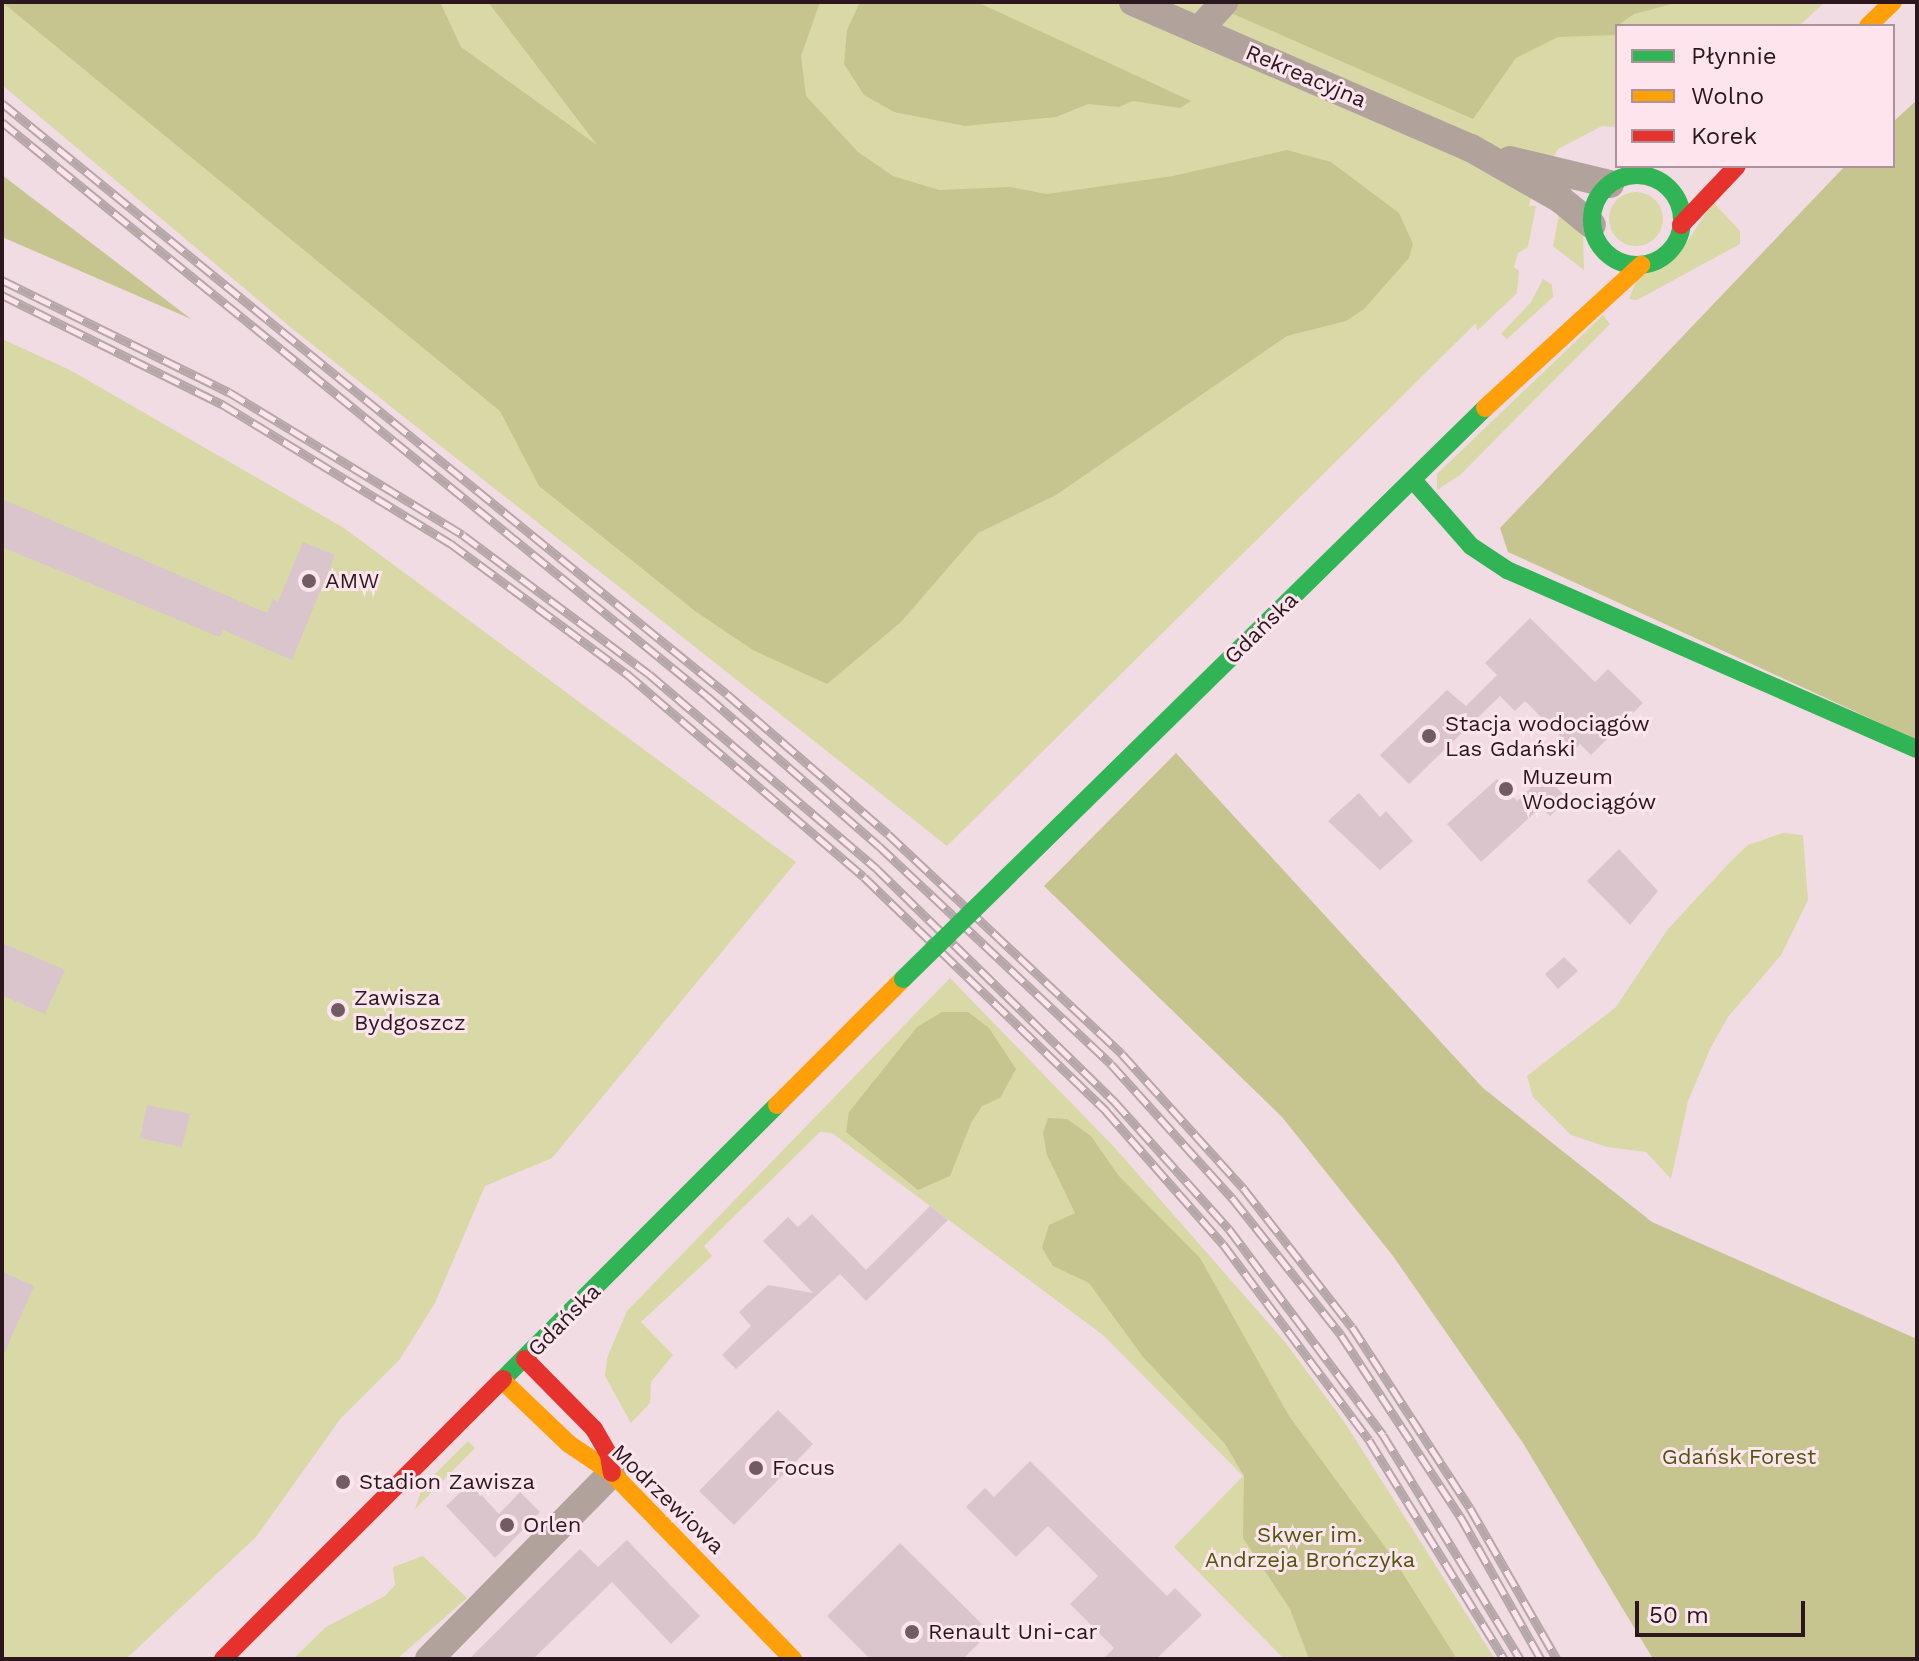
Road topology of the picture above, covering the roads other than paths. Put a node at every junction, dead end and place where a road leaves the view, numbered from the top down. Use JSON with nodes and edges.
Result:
{"nodes":[{"id":1,"x":1133,"y":2,"type":"edge"},
{"id":2,"x":1224,"y":2,"type":"edge"},
{"id":3,"x":1893,"y":2,"type":"edge"},
{"id":4,"x":1870,"y":24,"type":"edge"},
{"id":5,"x":1199,"y":30,"type":"junction"},
{"id":6,"x":1479,"y":152,"type":"junction"},
{"id":7,"x":1735,"y":168,"type":"edge"},
{"id":8,"x":1687,"y":176,"type":"dead end"},
{"id":9,"x":1659,"y":181,"type":"junction"},
{"id":10,"x":1610,"y":184,"type":"junction"},
{"id":11,"x":1681,"y":225,"type":"junction"},
{"id":12,"x":1595,"y":234,"type":"junction"},
{"id":13,"x":1641,"y":265,"type":"junction"},
{"id":14,"x":1593,"y":270,"type":"dead end"},
{"id":15,"x":1581,"y":291,"type":"dead end"},
{"id":16,"x":1520,"y":374,"type":"junction"},
{"id":17,"x":1413,"y":480,"type":"junction"},
{"id":18,"x":1917,"y":749,"type":"edge"},
{"id":19,"x":525,"y":1359,"type":"junction"},
{"id":20,"x":503,"y":1381,"type":"junction"},
{"id":21,"x":612,"y":1473,"type":"junction"},
{"id":22,"x":223,"y":1659,"type":"edge"},
{"id":23,"x":429,"y":1659,"type":"edge"},
{"id":24,"x":793,"y":1659,"type":"edge"}],
"edges":[{"from":1,"to":5,"type":"street","name":"Rekreacyjna"},
{"from":2,"to":5,"type":"street"},
{"from":3,"to":4,"type":"main road"},
{"from":5,"to":6,"type":"street","name":"Rekreacyjna"},
{"from":6,"to":10,"type":"street","name":"Rekreacyjna"},
{"from":6,"to":12,"type":"street","name":"Rekreacyjna"},
{"from":7,"to":11,"type":"main road"},
{"from":8,"to":9,"type":"main road"},
{"from":9,"to":10,"type":"main road"},
{"from":9,"to":11,"type":"main road"},
{"from":10,"to":12,"type":"main road"},
{"from":11,"to":13,"type":"main road"},
{"from":12,"to":13,"type":"main road"},
{"from":12,"to":14,"type":"main road"},
{"from":13,"to":16,"type":"main road","name":"Gdańska"},
{"from":15,"to":16,"type":"main road","name":"Gdańska"},
{"from":16,"to":17,"type":"main road","name":"Gdańska"},
{"from":17,"to":18,"type":"main road"},
{"from":17,"to":19,"type":"main road","name":"Gdańska","bridge":true},
{"from":19,"to":20,"type":"main road","name":"Gdańska"},
{"from":19,"to":21,"type":"main road","name":"Modrzewiowa"},
{"from":20,"to":21,"type":"main road","name":"Modrzewiowa"},
{"from":20,"to":22,"type":"main road","name":"Gdańska"},
{"from":21,"to":23,"type":"street"},
{"from":21,"to":24,"type":"main road","name":"Modrzewiowa"}]}
